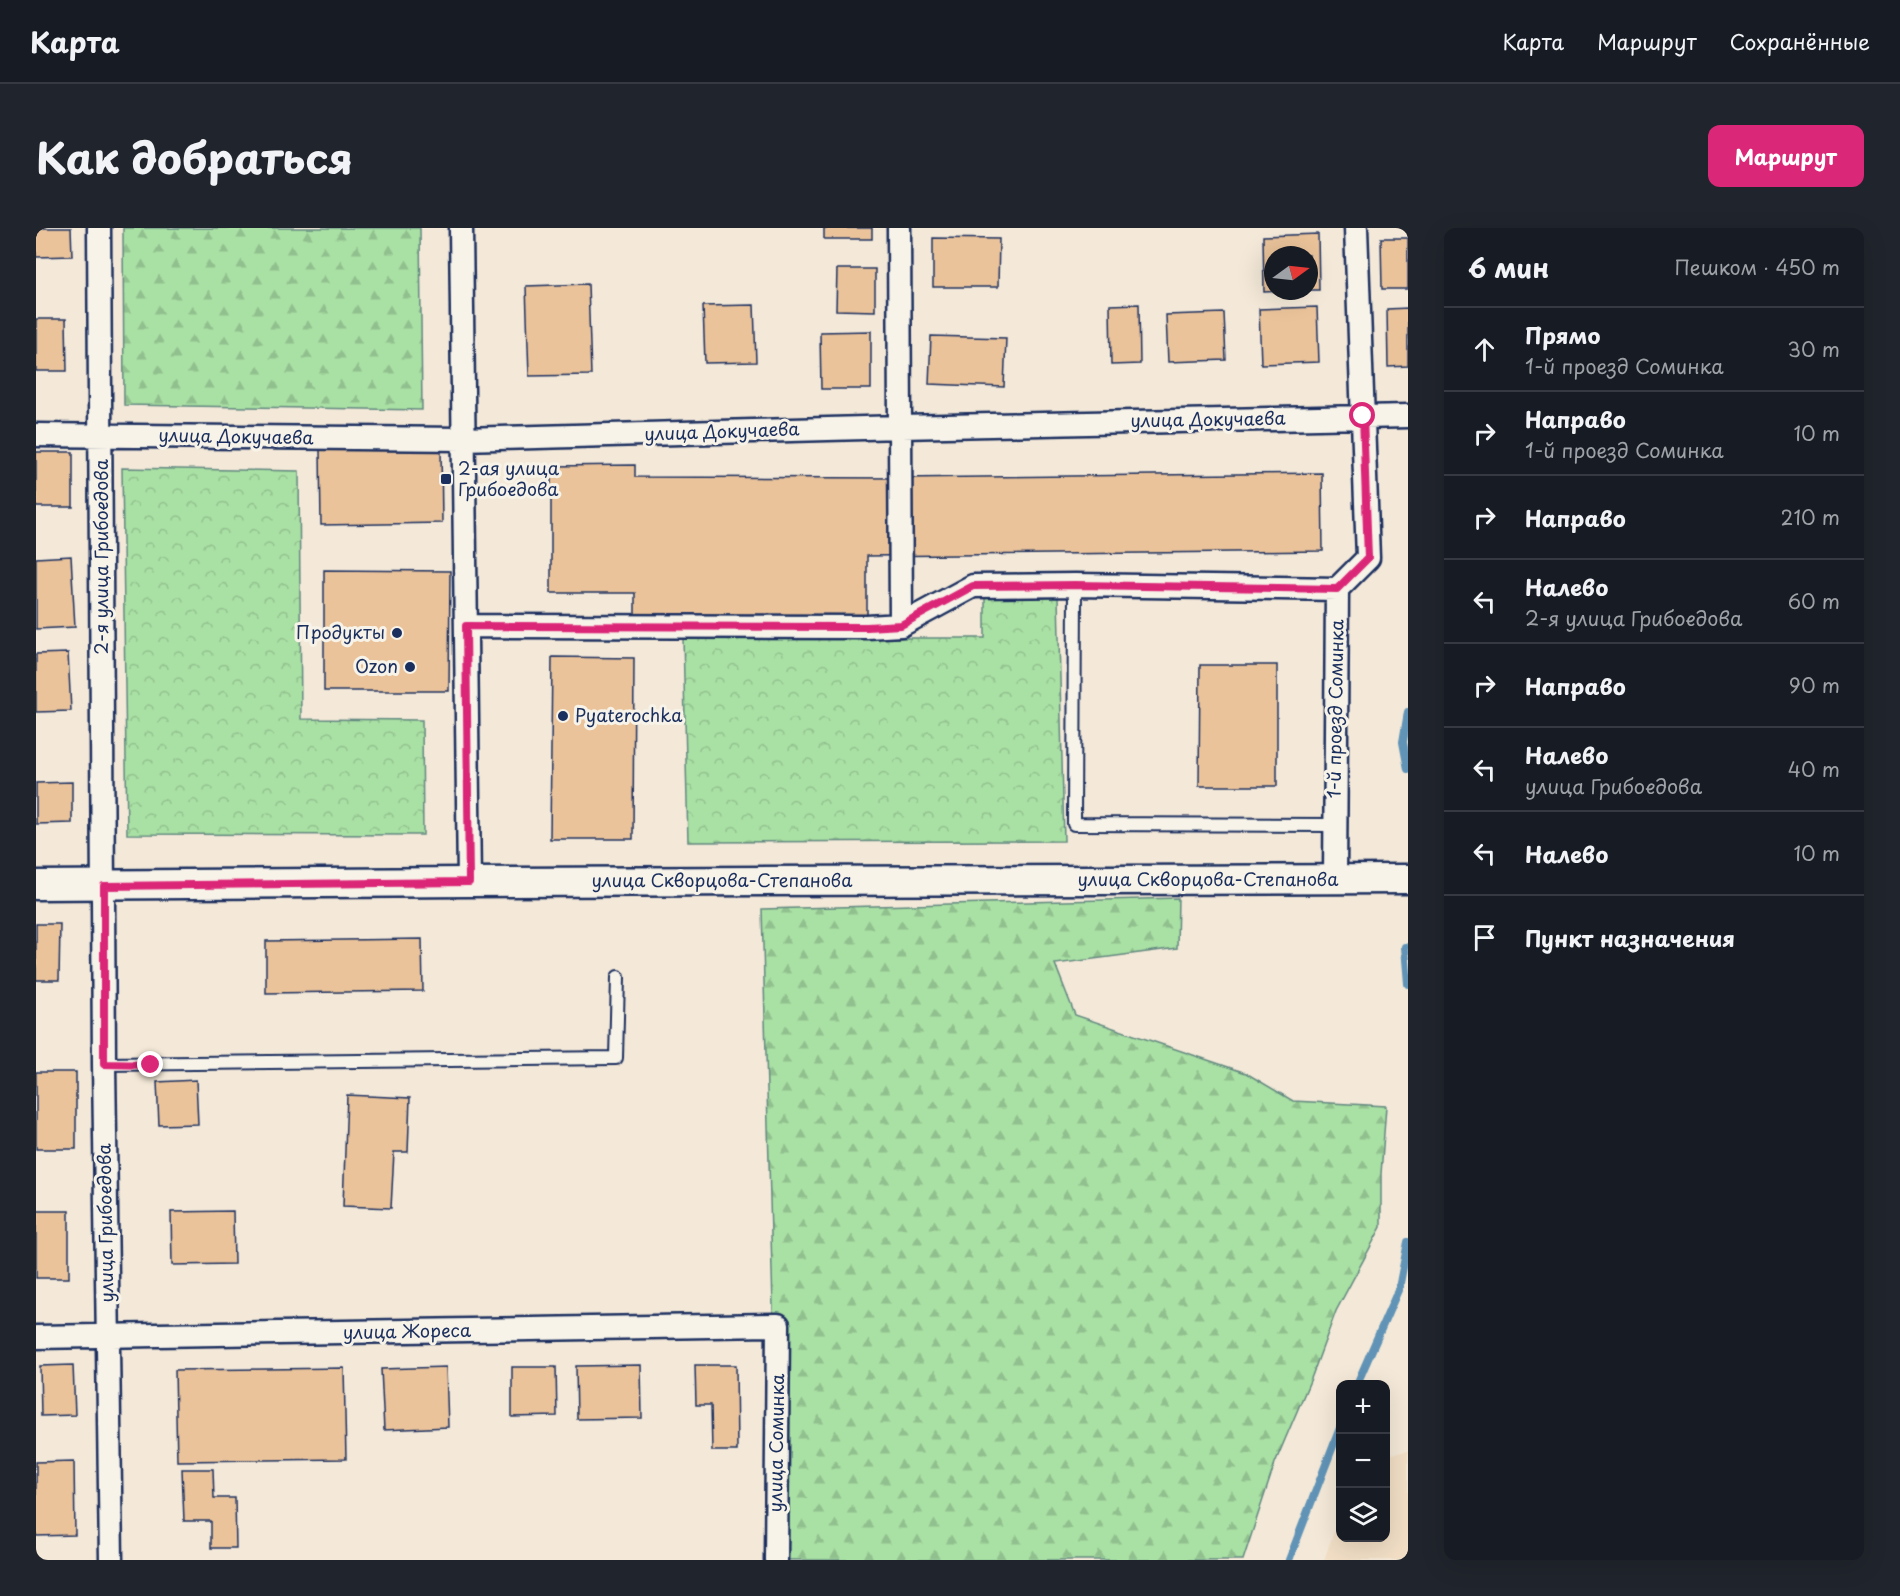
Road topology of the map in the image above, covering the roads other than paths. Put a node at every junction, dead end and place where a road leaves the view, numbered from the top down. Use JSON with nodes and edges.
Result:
{"nodes":[{"id":1,"x":99,"y":228,"type":"edge"},
{"id":2,"x":461,"y":228,"type":"edge"},
{"id":3,"x":899,"y":228,"type":"edge"},
{"id":4,"x":1356,"y":228,"type":"edge"},
{"id":5,"x":1363,"y":416,"type":"junction"},
{"id":6,"x":1408,"y":416,"type":"edge"},
{"id":7,"x":901,"y":427,"type":"junction"},
{"id":8,"x":36,"y":435,"type":"edge"},
{"id":9,"x":101,"y":435,"type":"junction"},
{"id":10,"x":463,"y":439,"type":"junction"},
{"id":11,"x":1075,"y":585,"type":"junction"},
{"id":12,"x":1337,"y":589,"type":"junction"},
{"id":13,"x":901,"y":625,"type":"junction"},
{"id":14,"x":466,"y":626,"type":"junction"},
{"id":15,"x":1335,"y":825,"type":"junction"},
{"id":16,"x":1408,"y":879,"type":"edge"},
{"id":17,"x":1335,"y":880,"type":"junction"},
{"id":18,"x":469,"y":882,"type":"junction"},
{"id":19,"x":36,"y":885,"type":"edge"},
{"id":20,"x":104,"y":886,"type":"junction"},
{"id":21,"x":618,"y":977,"type":"dead end"},
{"id":22,"x":104,"y":1064,"type":"junction"},
{"id":23,"x":778,"y":1325,"type":"joint"},
{"id":24,"x":36,"y":1337,"type":"edge"},
{"id":25,"x":108,"y":1337,"type":"junction"},
{"id":26,"x":111,"y":1560,"type":"edge"},
{"id":27,"x":776,"y":1560,"type":"edge"}],
"edges":[{"from":1,"to":9,"type":"street","name":"2-я улица Грибоедова"},
{"from":2,"to":10,"type":"street"},
{"from":3,"to":7,"type":"street"},
{"from":4,"to":5,"type":"street"},
{"from":5,"to":6,"type":"street","name":"улица Докучаева"},
{"from":5,"to":7,"type":"street","name":"улица Докучаева"},
{"from":5,"to":12,"type":"street"},
{"from":7,"to":10,"type":"street","name":"улица Докучаева"},
{"from":7,"to":13,"type":"street"},
{"from":8,"to":9,"type":"street","name":"улица Докучаева"},
{"from":9,"to":10,"type":"street","name":"улица Докучаева"},
{"from":9,"to":20,"type":"street","name":"2-я улица Грибоедова"},
{"from":10,"to":14,"type":"street"},
{"from":11,"to":12,"type":"street"},
{"from":11,"to":13,"type":"street"},
{"from":11,"to":15,"type":"lane"},
{"from":12,"to":15,"type":"street","name":"1-й проезд Соминка"},
{"from":13,"to":14,"type":"street"},
{"from":14,"to":18,"type":"street"},
{"from":15,"to":17,"type":"street","name":"1-й проезд Соминка"},
{"from":16,"to":17,"type":"street","name":"улица Скворцова-Степанова"},
{"from":17,"to":18,"type":"street","name":"улица Скворцова-Степанова"},
{"from":18,"to":20,"type":"street","name":"улица Скворцова-Степанова"},
{"from":19,"to":20,"type":"street","name":"улица Скворцова-Степанова"},
{"from":20,"to":22,"type":"street","name":"улица Грибоедова"},
{"from":21,"to":22,"type":"lane"},
{"from":22,"to":25,"type":"street","name":"улица Грибоедова"},
{"from":23,"to":25,"type":"street","name":"улица Жореса"},
{"from":23,"to":27,"type":"street","name":"улица Соминка"},
{"from":24,"to":25,"type":"street","name":"улица Жореса"},
{"from":25,"to":26,"type":"street","name":"улица Грибоедова"}]}
